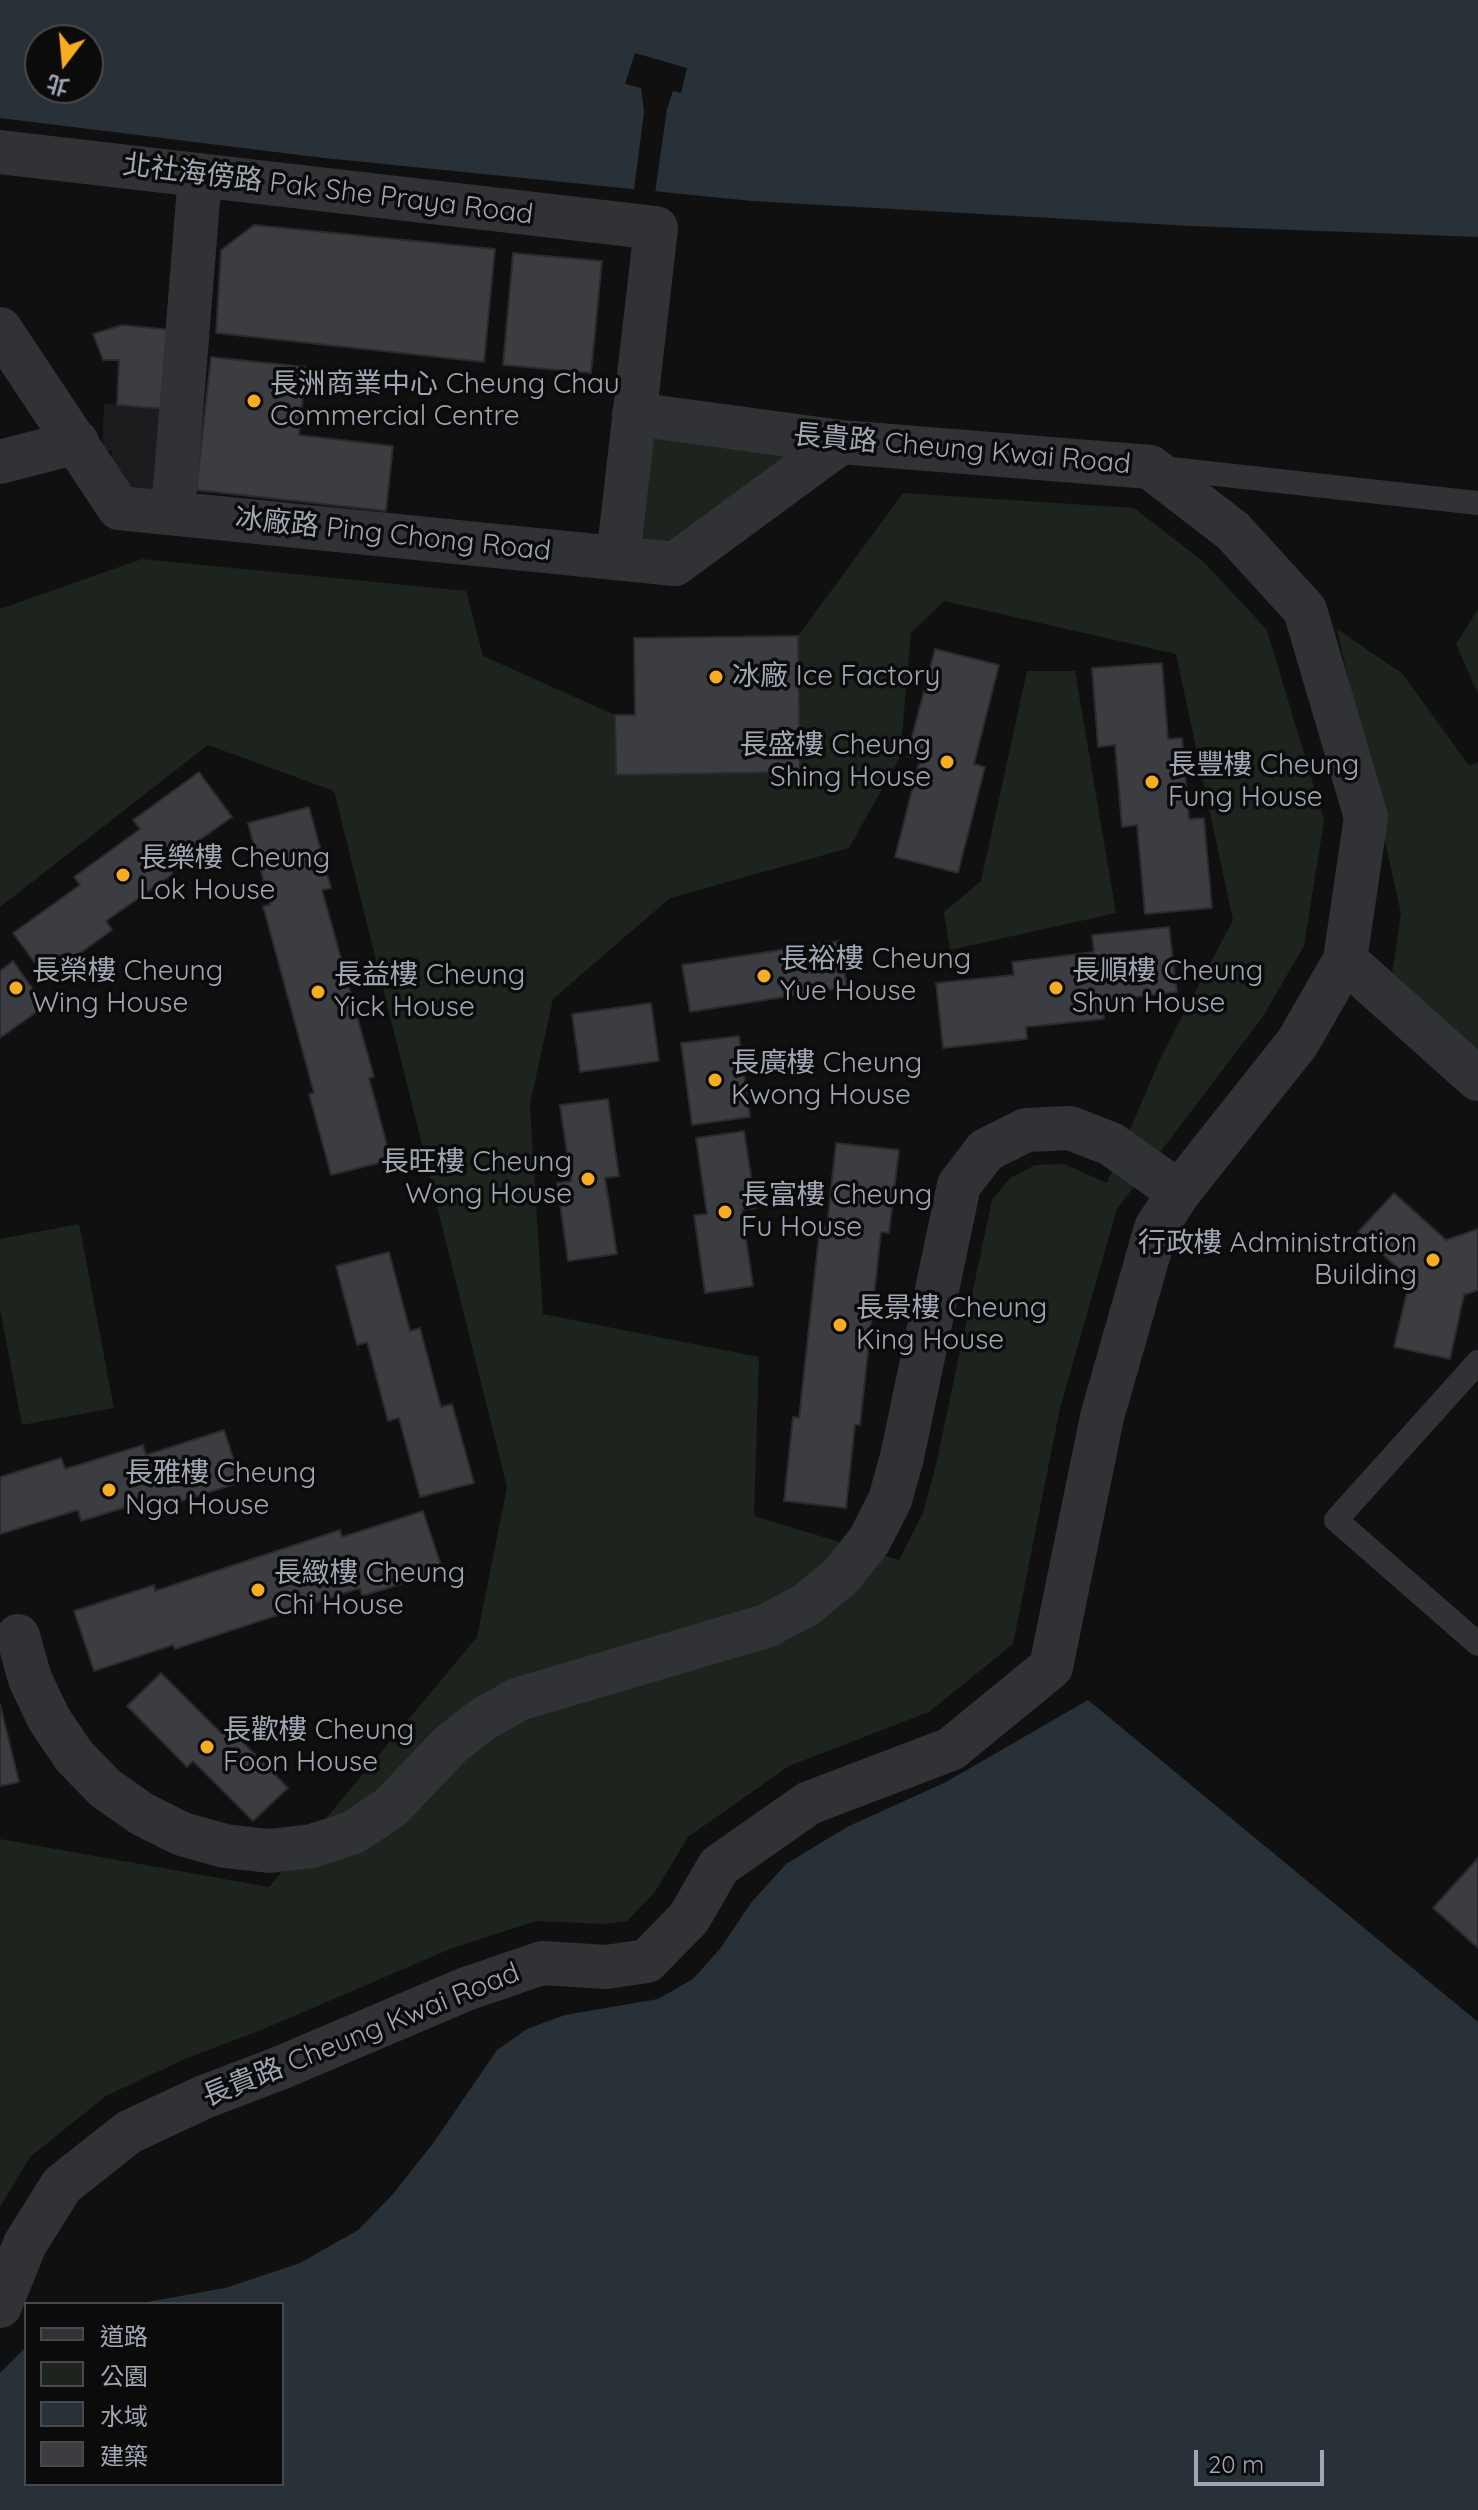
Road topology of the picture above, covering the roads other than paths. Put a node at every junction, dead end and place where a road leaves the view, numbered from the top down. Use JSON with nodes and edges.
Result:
{"nodes":[{"id":1,"x":0,"y":152,"type":"edge"},
{"id":2,"x":200,"y":175,"type":"junction"},
{"id":3,"x":0,"y":329,"type":"edge"},
{"id":4,"x":634,"y":414,"type":"junction"},
{"id":5,"x":77,"y":442,"type":"junction"},
{"id":6,"x":841,"y":442,"type":"junction"},
{"id":7,"x":0,"y":462,"type":"edge"},
{"id":8,"x":1150,"y":467,"type":"junction"},
{"id":9,"x":1478,"y":503,"type":"edge"},
{"id":10,"x":173,"y":513,"type":"junction"},
{"id":11,"x":618,"y":558,"type":"junction"},
{"id":12,"x":1345,"y":960,"type":"junction"},
{"id":13,"x":1478,"y":1079,"type":"edge"},
{"id":14,"x":1179,"y":1192,"type":"junction"},
{"id":15,"x":1478,"y":1362,"type":"edge"},
{"id":16,"x":18,"y":1636,"type":"dead end"},
{"id":17,"x":1478,"y":1644,"type":"edge"},
{"id":18,"x":0,"y":2306,"type":"edge"}],
"edges":[{"from":1,"to":2,"type":"street","name":"北社海傍路 Pak She Praya Road"},
{"from":2,"to":4,"type":"street","name":"北社海傍路 Pak She Praya Road"},
{"from":2,"to":10,"type":"street"},
{"from":3,"to":5,"type":"street","name":"冰廠路 Ping Chong Road"},
{"from":4,"to":6,"type":"street","name":"長貴路 Cheung Kwai Road"},
{"from":4,"to":11,"type":"street"},
{"from":5,"to":7,"type":"street"},
{"from":5,"to":10,"type":"street","name":"冰廠路 Ping Chong Road"},
{"from":6,"to":8,"type":"street","name":"長貴路 Cheung Kwai Road"},
{"from":6,"to":11,"type":"street","name":"冰廠路 Ping Chong Road"},
{"from":8,"to":9,"type":"lane"},
{"from":8,"to":12,"type":"street","name":"長貴路 Cheung Kwai Road"},
{"from":10,"to":11,"type":"street","name":"冰廠路 Ping Chong Road"},
{"from":12,"to":13,"type":"street"},
{"from":12,"to":14,"type":"street","name":"長貴路 Cheung Kwai Road"},
{"from":14,"to":16,"type":"street"},
{"from":14,"to":18,"type":"street","name":"長貴路 Cheung Kwai Road"},
{"from":15,"to":17,"type":"lane"}]}
